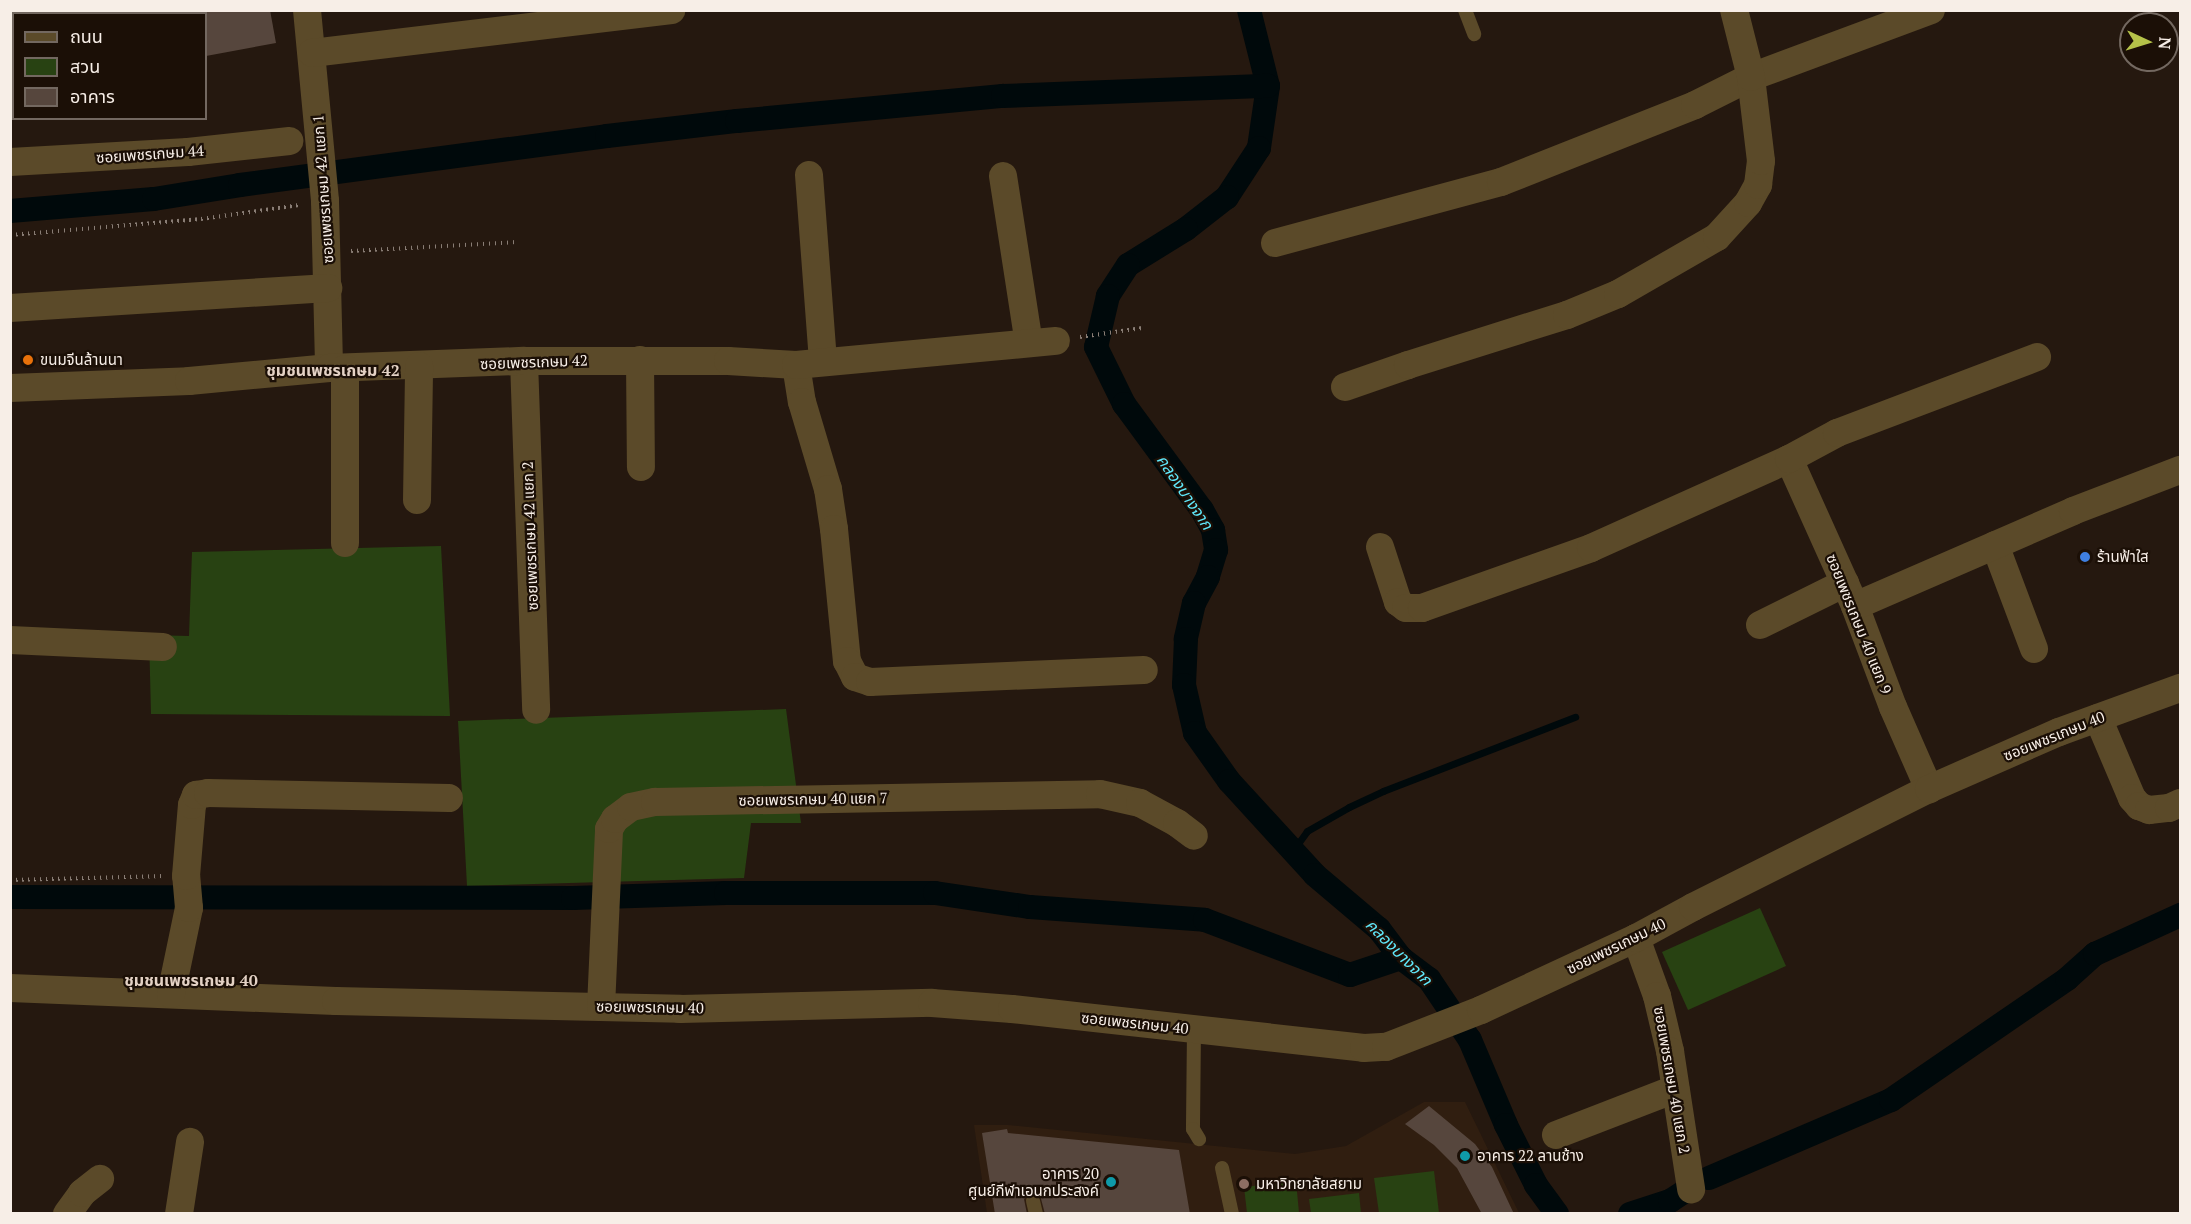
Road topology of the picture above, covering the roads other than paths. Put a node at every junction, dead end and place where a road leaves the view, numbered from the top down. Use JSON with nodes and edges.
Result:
{"nodes":[{"id":1,"x":26,"y":10,"type":"edge"},
{"id":2,"x":307,"y":10,"type":"edge"},
{"id":3,"x":671,"y":10,"type":"edge"},
{"id":4,"x":1465,"y":10,"type":"edge"},
{"id":5,"x":1734,"y":10,"type":"edge"},
{"id":6,"x":1931,"y":10,"type":"edge"},
{"id":7,"x":10,"y":12,"type":"edge"},
{"id":8,"x":1474,"y":34,"type":"dead end"},
{"id":9,"x":312,"y":53,"type":"junction"},
{"id":10,"x":1751,"y":77,"type":"junction"},
{"id":11,"x":289,"y":141,"type":"dead end"},
{"id":12,"x":10,"y":162,"type":"edge"},
{"id":13,"x":809,"y":175,"type":"dead end"},
{"id":14,"x":1003,"y":176,"type":"dead end"},
{"id":15,"x":1275,"y":243,"type":"dead end"},
{"id":16,"x":328,"y":288,"type":"junction"},
{"id":17,"x":10,"y":308,"type":"edge"},
{"id":18,"x":2037,"y":357,"type":"dead end"},
{"id":19,"x":640,"y":360,"type":"junction"},
{"id":20,"x":524,"y":361,"type":"junction"},
{"id":21,"x":824,"y":361,"type":"junction"},
{"id":22,"x":796,"y":365,"type":"junction"},
{"id":23,"x":419,"y":366,"type":"junction"},
{"id":24,"x":337,"y":369,"type":"junction"},
{"id":25,"x":1345,"y":387,"type":"dead end"},
{"id":26,"x":10,"y":388,"type":"edge"},
{"id":27,"x":1789,"y":459,"type":"junction"},
{"id":28,"x":642,"y":467,"type":"dead end"},
{"id":29,"x":2181,"y":470,"type":"edge"},
{"id":30,"x":417,"y":500,"type":"dead end"},
{"id":31,"x":345,"y":543,"type":"dead end"},
{"id":32,"x":1995,"y":545,"type":"junction"},
{"id":33,"x":1380,"y":547,"type":"dead end"},
{"id":34,"x":1850,"y":594,"type":"junction"},
{"id":35,"x":1760,"y":625,"type":"dead end"},
{"id":36,"x":10,"y":639,"type":"edge"},
{"id":37,"x":164,"y":647,"type":"dead end"},
{"id":38,"x":2034,"y":649,"type":"dead end"},
{"id":39,"x":1144,"y":670,"type":"dead end"},
{"id":40,"x":2181,"y":688,"type":"edge"},
{"id":41,"x":536,"y":710,"type":"dead end"},
{"id":42,"x":2098,"y":718,"type":"junction"},
{"id":43,"x":1929,"y":789,"type":"junction"},
{"id":44,"x":449,"y":798,"type":"dead end"},
{"id":45,"x":2181,"y":802,"type":"edge"},
{"id":46,"x":1194,"y":836,"type":"dead end"},
{"id":47,"x":1636,"y":938,"type":"junction"},
{"id":48,"x":10,"y":988,"type":"edge"},
{"id":49,"x":171,"y":994,"type":"junction"},
{"id":50,"x":601,"y":1007,"type":"junction"},
{"id":51,"x":1194,"y":1029,"type":"junction"},
{"id":52,"x":1675,"y":1089,"type":"junction"},
{"id":53,"x":1556,"y":1135,"type":"dead end"},
{"id":54,"x":1199,"y":1139,"type":"dead end"},
{"id":55,"x":190,"y":1142,"type":"dead end"},
{"id":56,"x":1222,"y":1168,"type":"dead end"},
{"id":57,"x":100,"y":1179,"type":"dead end"},
{"id":58,"x":1691,"y":1189,"type":"dead end"},
{"id":59,"x":67,"y":1214,"type":"edge"},
{"id":60,"x":179,"y":1214,"type":"edge"},
{"id":61,"x":1232,"y":1214,"type":"edge"}],
"edges":[{"from":1,"to":7,"type":"street"},
{"from":2,"to":9,"type":"street","name":"ซอยเพชรเกษม 42 แยก 1"},
{"from":3,"to":9,"type":"street"},
{"from":4,"to":8,"type":"lane"},
{"from":5,"to":10,"type":"street"},
{"from":6,"to":10,"type":"street"},
{"from":9,"to":16,"type":"street","name":"ซอยเพชรเกษม 42 แยก 1"},
{"from":10,"to":15,"type":"street"},
{"from":10,"to":25,"type":"street"},
{"from":11,"to":12,"type":"street","name":"ซอยเพชรเกษม 44"},
{"from":13,"to":21,"type":"street"},
{"from":14,"to":21,"type":"street","name":"ซอยเพชรเกษม 42"},
{"from":16,"to":17,"type":"street"},
{"from":16,"to":24,"type":"street","name":"ซอยเพชรเกษม 42 แยก 1"},
{"from":18,"to":27,"type":"street"},
{"from":19,"to":20,"type":"street","name":"ซอยเพชรเกษม 42"},
{"from":19,"to":22,"type":"street","name":"ซอยเพชรเกษม 42"},
{"from":19,"to":28,"type":"street"},
{"from":20,"to":23,"type":"street","name":"ซอยเพชรเกษม 42"},
{"from":20,"to":41,"type":"street","name":"ซอยเพชรเกษม 42 แยก 2"},
{"from":21,"to":22,"type":"street","name":"ซอยเพชรเกษม 42"},
{"from":22,"to":39,"type":"street"},
{"from":23,"to":24,"type":"street","name":"ซอยเพชรเกษม 42"},
{"from":23,"to":30,"type":"street"},
{"from":24,"to":26,"type":"street","name":"ซอยเพชรเกษม 42"},
{"from":24,"to":31,"type":"street","name":"ซอยเพชรเกษม 42 แยก 1"},
{"from":27,"to":33,"type":"street"},
{"from":27,"to":34,"type":"street","name":"ซอยเพชรเกษม 40 แยก 9"},
{"from":29,"to":32,"type":"street"},
{"from":32,"to":34,"type":"street"},
{"from":32,"to":38,"type":"street"},
{"from":34,"to":35,"type":"street"},
{"from":34,"to":43,"type":"street","name":"ซอยเพชรเกษม 40 แยก 9"},
{"from":36,"to":37,"type":"street"},
{"from":40,"to":42,"type":"street","name":"ซอยเพชรเกษม 40"},
{"from":42,"to":43,"type":"street","name":"ซอยเพชรเกษม 40"},
{"from":42,"to":45,"type":"street"},
{"from":43,"to":47,"type":"street","name":"ซอยเพชรเกษม 40"},
{"from":44,"to":49,"type":"street"},
{"from":46,"to":50,"type":"street","name":"ซอยเพชรเกษม 40 แยก 7"},
{"from":47,"to":51,"type":"street","name":"ซอยเพชรเกษม 40"},
{"from":47,"to":52,"type":"street","name":"ซอยเพชรเกษม 40 แยก 2"},
{"from":48,"to":49,"type":"street","name":"ซอยเพชรเกษม 40"},
{"from":49,"to":50,"type":"street","name":"ซอยเพชรเกษม 40"},
{"from":50,"to":51,"type":"street","name":"ซอยเพชรเกษม 40"},
{"from":51,"to":54,"type":"lane"},
{"from":52,"to":53,"type":"street"},
{"from":52,"to":58,"type":"street","name":"ซอยเพชรเกษม 40 แยก 2"},
{"from":55,"to":60,"type":"street"},
{"from":56,"to":61,"type":"lane"},
{"from":57,"to":59,"type":"street"}]}
